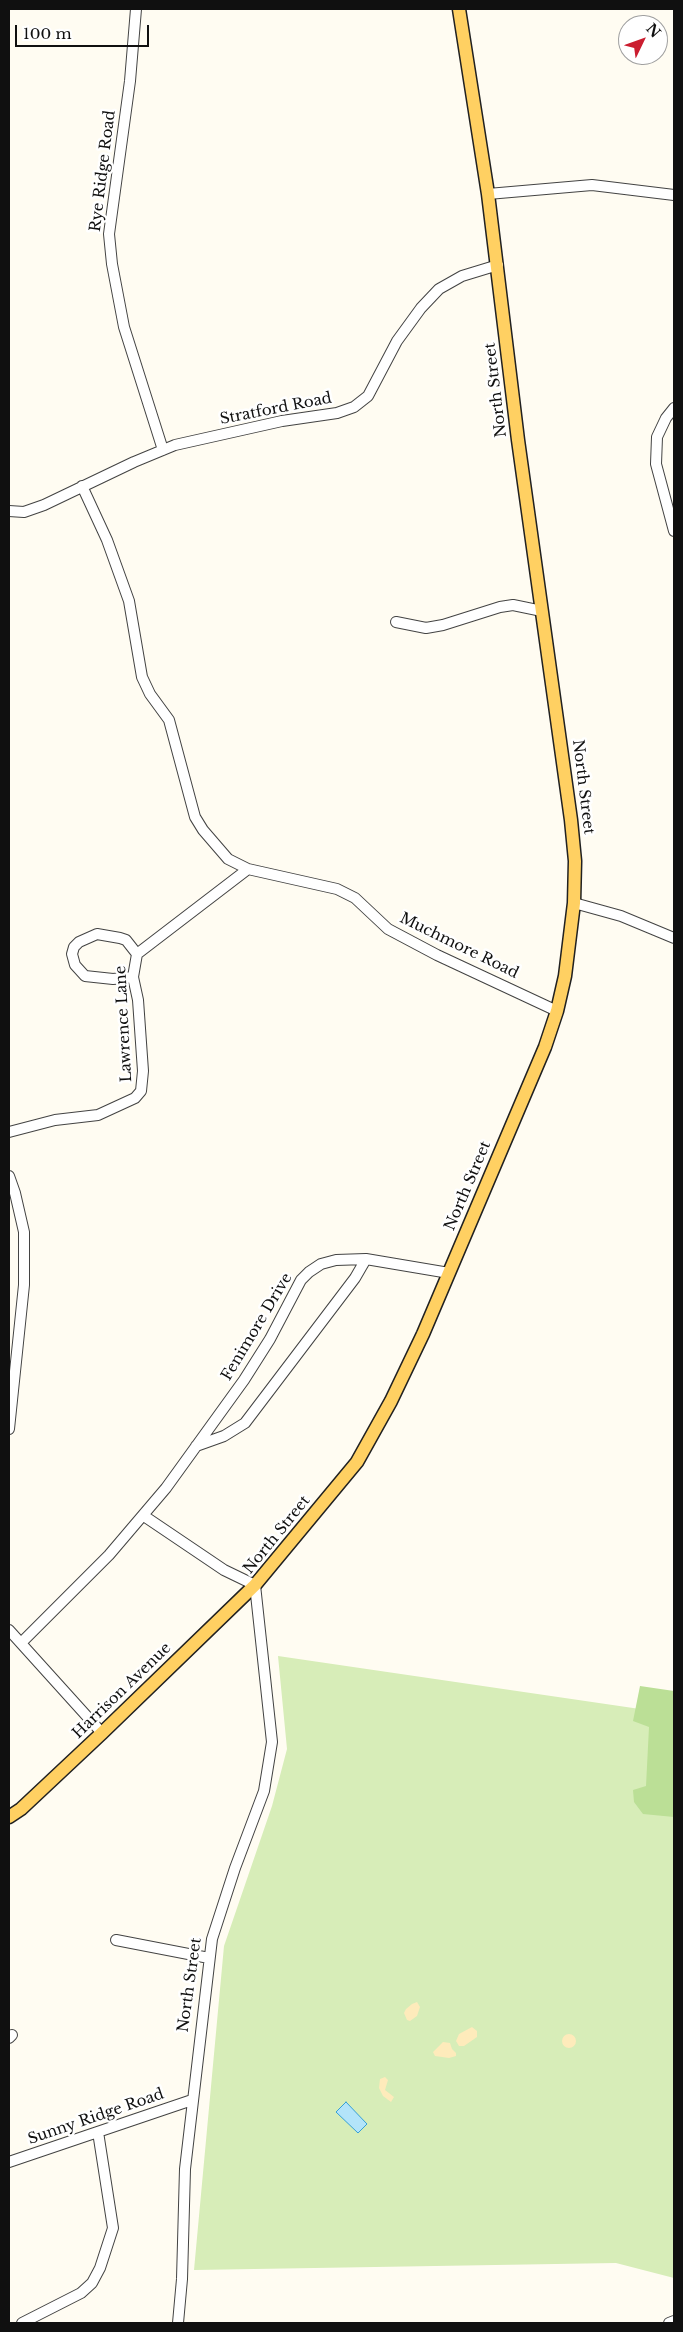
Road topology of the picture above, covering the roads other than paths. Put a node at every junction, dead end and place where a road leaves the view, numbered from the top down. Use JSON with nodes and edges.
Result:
{"nodes":[{"id":1,"x":136,"y":9,"type":"edge"},
{"id":2,"x":459,"y":9,"type":"edge"},
{"id":3,"x":488,"y":194,"type":"junction"},
{"id":4,"x":674,"y":195,"type":"edge"},
{"id":5,"x":498,"y":265,"type":"junction"},
{"id":6,"x":674,"y":408,"type":"edge"},
{"id":7,"x":163,"y":450,"type":"junction"},
{"id":8,"x":82,"y":486,"type":"junction"},
{"id":9,"x":9,"y":511,"type":"edge"},
{"id":10,"x":674,"y":531,"type":"edge"},
{"id":11,"x":542,"y":611,"type":"junction"},
{"id":12,"x":396,"y":622,"type":"dead end"},
{"id":13,"x":248,"y":869,"type":"junction"},
{"id":14,"x":574,"y":904,"type":"junction"},
{"id":15,"x":674,"y":938,"type":"edge"},
{"id":16,"x":137,"y":954,"type":"junction"},
{"id":17,"x":134,"y":977,"type":"junction"},
{"id":18,"x":557,"y":1011,"type":"junction"},
{"id":19,"x":9,"y":1132,"type":"edge"},
{"id":20,"x":9,"y":1176,"type":"edge"},
{"id":21,"x":366,"y":1259,"type":"junction"},
{"id":22,"x":449,"y":1273,"type":"junction"},
{"id":23,"x":9,"y":1429,"type":"edge"},
{"id":24,"x":196,"y":1446,"type":"junction"},
{"id":25,"x":144,"y":1516,"type":"junction"},
{"id":26,"x":255,"y":1585,"type":"junction"},
{"id":27,"x":9,"y":1630,"type":"edge"},
{"id":28,"x":21,"y":1643,"type":"junction"},
{"id":29,"x":102,"y":1733,"type":"junction"},
{"id":30,"x":9,"y":1818,"type":"edge"},
{"id":31,"x":116,"y":1940,"type":"dead end"},
{"id":32,"x":209,"y":1958,"type":"junction"},
{"id":33,"x":192,"y":2100,"type":"junction"},
{"id":34,"x":98,"y":2132,"type":"junction"},
{"id":35,"x":9,"y":2162,"type":"edge"},
{"id":36,"x":674,"y":2321,"type":"edge"},
{"id":37,"x":22,"y":2323,"type":"edge"},
{"id":38,"x":178,"y":2323,"type":"edge"},
{"id":39,"x":669,"y":2323,"type":"edge"}],
"edges":[{"from":1,"to":7,"type":"street","name":"Rye Ridge Road"},
{"from":2,"to":3,"type":"main road","name":"North Street"},
{"from":3,"to":4,"type":"street"},
{"from":3,"to":5,"type":"main road","name":"North Street"},
{"from":5,"to":7,"type":"street","name":"Stratford Road"},
{"from":5,"to":11,"type":"main road","name":"North Street"},
{"from":6,"to":10,"type":"street"},
{"from":7,"to":8,"type":"street","name":"Stratford Road"},
{"from":8,"to":9,"type":"street","name":"Stratford Road"},
{"from":8,"to":13,"type":"street","name":"Muchmore Road"},
{"from":11,"to":12,"type":"street"},
{"from":11,"to":14,"type":"main road","name":"North Street"},
{"from":13,"to":16,"type":"street","name":"Lawrence Lane"},
{"from":13,"to":18,"type":"street","name":"Muchmore Road"},
{"from":14,"to":15,"type":"street"},
{"from":14,"to":18,"type":"main road","name":"North Street"},
{"from":16,"to":17,"type":"street","name":"Lawrence Lane"},
{"from":16,"to":17,"type":"street"},
{"from":17,"to":19,"type":"street","name":"Lawrence Lane"},
{"from":18,"to":22,"type":"main road","name":"North Street"},
{"from":20,"to":23,"type":"street"},
{"from":21,"to":22,"type":"street","name":"Fenimore Drive"},
{"from":21,"to":24,"type":"street"},
{"from":21,"to":24,"type":"street","name":"Fenimore Drive"},
{"from":22,"to":26,"type":"main road","name":"North Street"},
{"from":24,"to":25,"type":"street","name":"Fenimore Drive"},
{"from":25,"to":26,"type":"street"},
{"from":25,"to":28,"type":"street","name":"Fenimore Drive"},
{"from":26,"to":29,"type":"main road","name":"Harrison Avenue"},
{"from":26,"to":32,"type":"street","name":"North Street"},
{"from":27,"to":28,"type":"street"},
{"from":28,"to":29,"type":"street"},
{"from":29,"to":30,"type":"main road","name":"Harrison Avenue"},
{"from":31,"to":32,"type":"street"},
{"from":32,"to":33,"type":"street","name":"North Street"},
{"from":33,"to":34,"type":"street","name":"Sunny Ridge Road"},
{"from":33,"to":38,"type":"street","name":"North Street"},
{"from":34,"to":35,"type":"street","name":"Sunny Ridge Road"},
{"from":34,"to":37,"type":"street"},
{"from":36,"to":39,"type":"street"}]}
